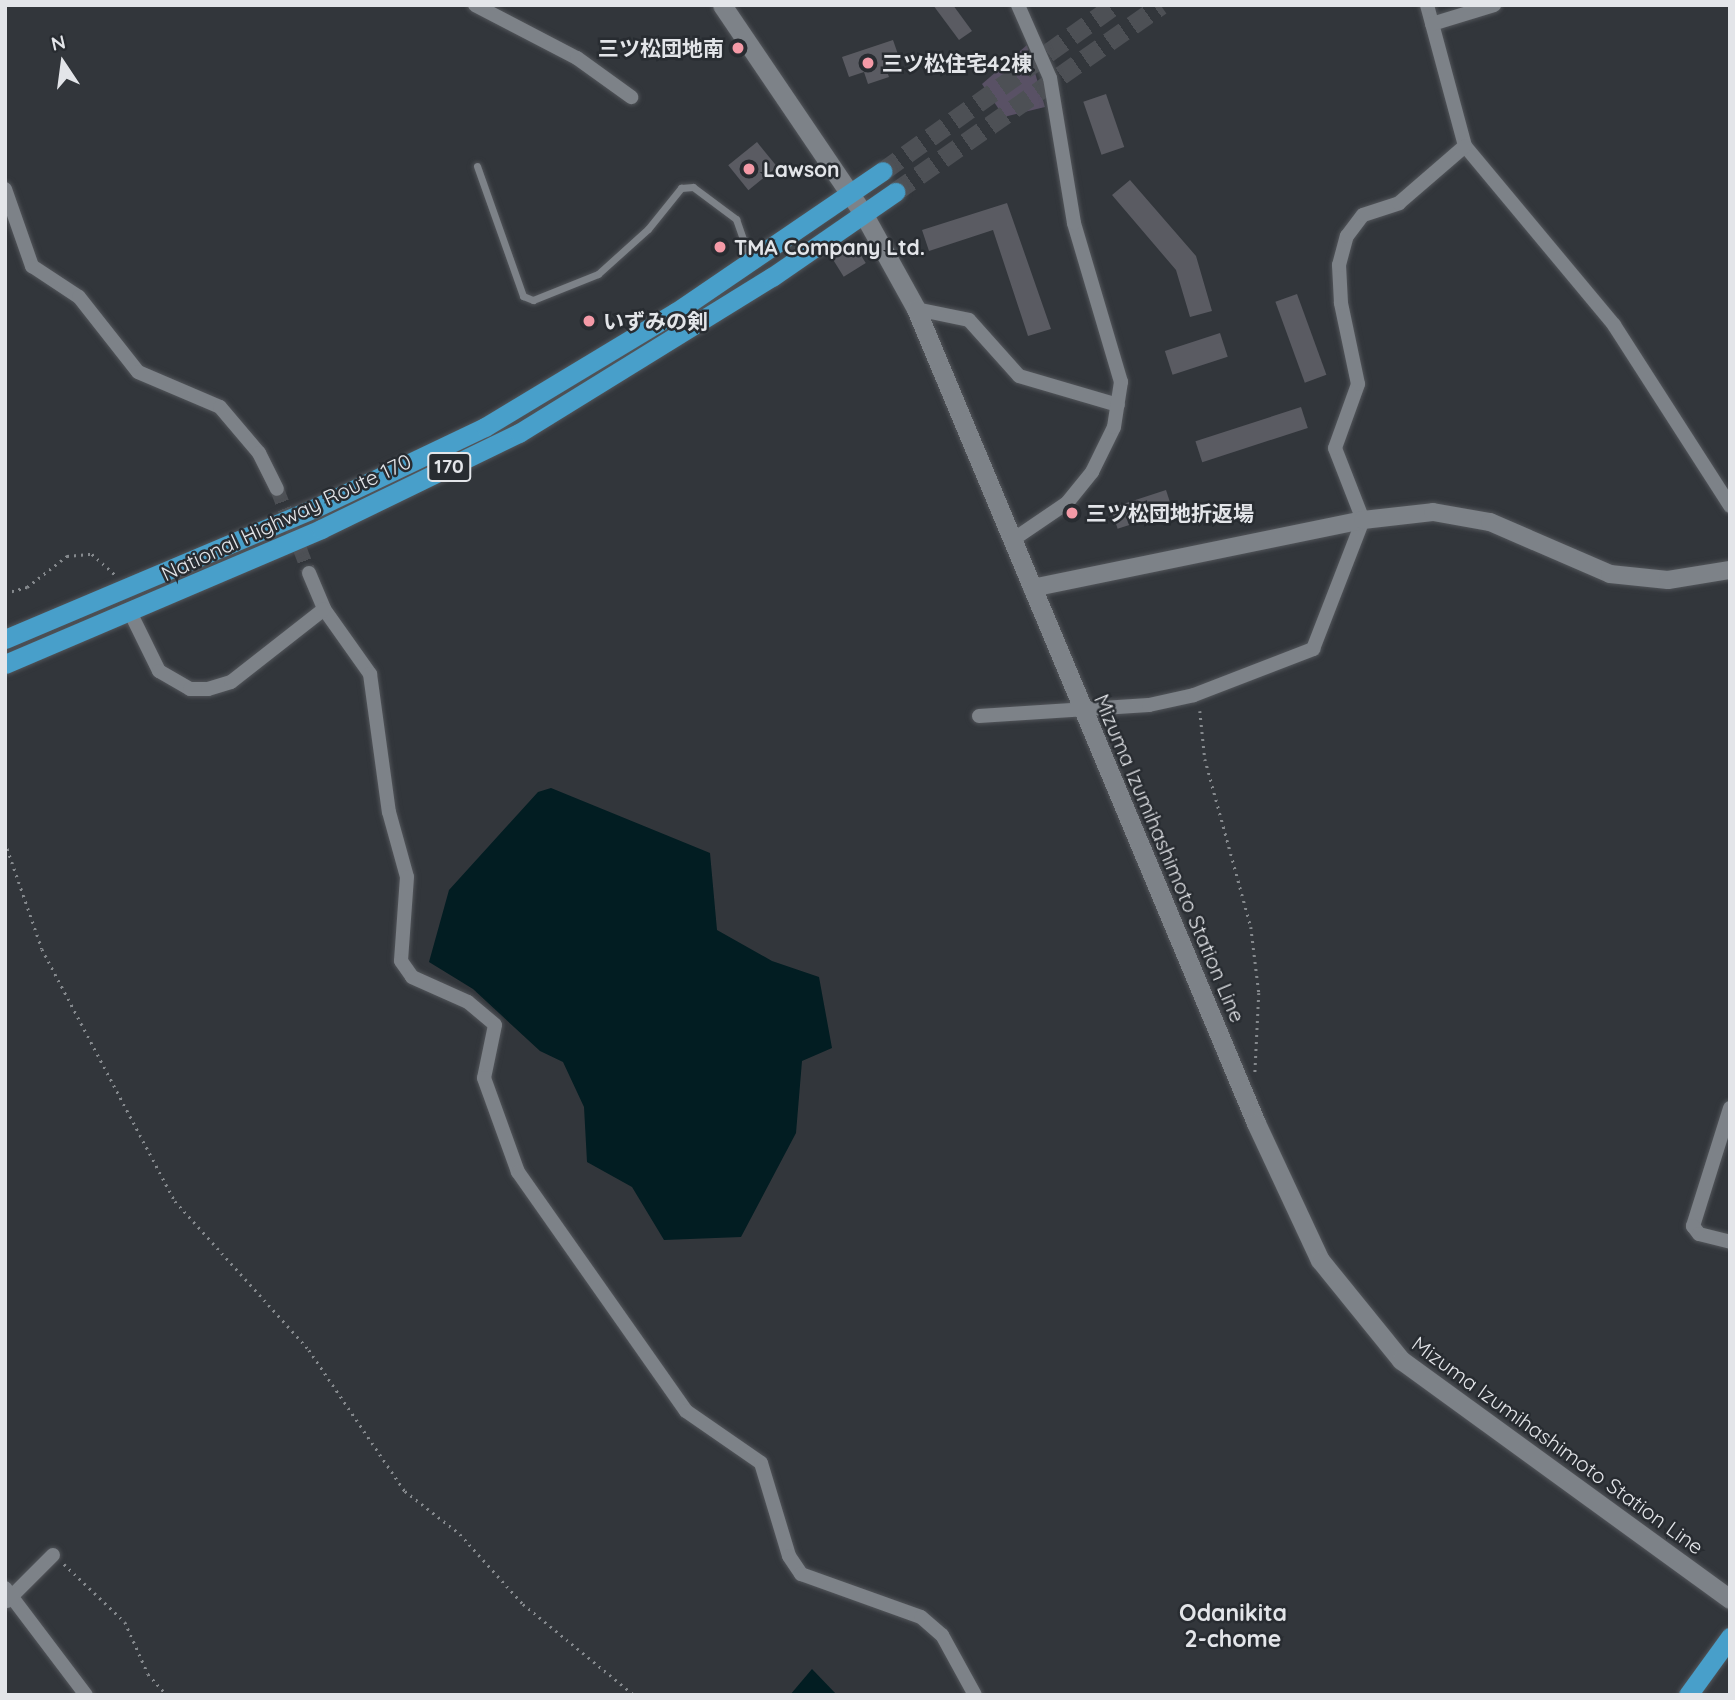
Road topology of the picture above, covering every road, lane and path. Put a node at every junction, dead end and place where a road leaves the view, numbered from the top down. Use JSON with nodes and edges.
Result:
{"nodes":[{"id":1,"x":475,"y":5,"type":"edge"},
{"id":2,"x":722,"y":5,"type":"edge"},
{"id":3,"x":1018,"y":5,"type":"edge"},
{"id":4,"x":1427,"y":5,"type":"edge"},
{"id":5,"x":1494,"y":5,"type":"edge"},
{"id":6,"x":1432,"y":24,"type":"junction"},
{"id":7,"x":631,"y":97,"type":"dead end"},
{"id":8,"x":1465,"y":146,"type":"junction"},
{"id":9,"x":477,"y":166,"type":"dead end"},
{"id":10,"x":883,"y":171,"type":"tunnel mouth"},
{"id":11,"x":5,"y":190,"type":"edge"},
{"id":12,"x":895,"y":192,"type":"tunnel mouth"},
{"id":13,"x":850,"y":196,"type":"junction"},
{"id":14,"x":864,"y":215,"type":"junction"},
{"id":15,"x":751,"y":262,"type":"junction"},
{"id":16,"x":916,"y":309,"type":"junction"},
{"id":17,"x":1118,"y":405,"type":"junction"},
{"id":18,"x":276,"y":489,"type":"tunnel mouth"},
{"id":19,"x":1730,"y":506,"type":"edge"},
{"id":20,"x":1363,"y":520,"type":"junction"},
{"id":21,"x":1011,"y":541,"type":"junction"},
{"id":22,"x":1730,"y":570,"type":"edge"},
{"id":23,"x":309,"y":573,"type":"tunnel mouth"},
{"id":24,"x":1032,"y":588,"type":"junction"},
{"id":25,"x":123,"y":590,"type":"junction"},
{"id":26,"x":5,"y":593,"type":"edge"},
{"id":27,"x":324,"y":609,"type":"junction"},
{"id":28,"x":130,"y":612,"type":"junction"},
{"id":29,"x":5,"y":639,"type":"edge"},
{"id":30,"x":5,"y":664,"type":"edge"},
{"id":31,"x":1194,"y":695,"type":"junction"},
{"id":32,"x":1083,"y":712,"type":"junction"},
{"id":33,"x":979,"y":716,"type":"dead end"},
{"id":34,"x":5,"y":842,"type":"edge"},
{"id":35,"x":1258,"y":1059,"type":"dead end"},
{"id":36,"x":1730,"y":1108,"type":"edge"},
{"id":37,"x":1730,"y":1242,"type":"edge"},
{"id":38,"x":53,"y":1555,"type":"joint"},
{"id":39,"x":7,"y":1595,"type":"edge"},
{"id":40,"x":1730,"y":1600,"type":"edge"},
{"id":41,"x":1730,"y":1637,"type":"edge"},
{"id":42,"x":86,"y":1695,"type":"edge"},
{"id":43,"x":167,"y":1695,"type":"edge"},
{"id":44,"x":634,"y":1695,"type":"edge"},
{"id":45,"x":975,"y":1695,"type":"edge"},
{"id":46,"x":1688,"y":1695,"type":"edge"}],
"edges":[{"from":1,"to":7,"type":"street"},
{"from":2,"to":13,"type":"main road","name":"Mizuma Izumihashimoto Station Line"},
{"from":3,"to":17,"type":"street"},
{"from":4,"to":6,"type":"street"},
{"from":5,"to":6,"type":"street"},
{"from":6,"to":8,"type":"street"},
{"from":8,"to":19,"type":"street"},
{"from":8,"to":20,"type":"street"},
{"from":9,"to":15,"type":"lane"},
{"from":10,"to":13,"type":"highway","name":"National Highway Route 170","number":"170"},
{"from":11,"to":18,"type":"street"},
{"from":12,"to":14,"type":"highway","name":"National Highway Route 170","number":"170"},
{"from":13,"to":14,"type":"main road","name":"Mizuma Izumihashimoto Station Line"},
{"from":13,"to":15,"type":"highway","name":"National Highway Route 170","number":"170"},
{"from":14,"to":16,"type":"main road","name":"Mizuma Izumihashimoto Station Line"},
{"from":14,"to":28,"type":"highway","name":"National Highway Route 170","number":"170"},
{"from":15,"to":25,"type":"highway","name":"National Highway Route 170","number":"170"},
{"from":16,"to":17,"type":"street"},
{"from":16,"to":21,"type":"main road","name":"Mizuma Izumihashimoto Station Line"},
{"from":17,"to":21,"type":"street"},
{"from":20,"to":22,"type":"street"},
{"from":20,"to":24,"type":"street"},
{"from":20,"to":31,"type":"street"},
{"from":21,"to":24,"type":"main road","name":"Mizuma Izumihashimoto Station Line"},
{"from":23,"to":27,"type":"street"},
{"from":24,"to":32,"type":"main road","name":"Mizuma Izumihashimoto Station Line"},
{"from":25,"to":26,"type":"path"},
{"from":25,"to":29,"type":"highway","name":"National Highway Route 170","number":"170"},
{"from":27,"to":28,"type":"street"},
{"from":27,"to":45,"type":"street"},
{"from":28,"to":30,"type":"highway","name":"National Highway Route 170","number":"170"},
{"from":31,"to":32,"type":"street"},
{"from":31,"to":35,"type":"path"},
{"from":32,"to":33,"type":"street"},
{"from":32,"to":40,"type":"main road","name":"Mizuma Izumihashimoto Station Line"},
{"from":34,"to":44,"type":"path"},
{"from":36,"to":37,"type":"street"},
{"from":38,"to":39,"type":"street"},
{"from":38,"to":43,"type":"path"},
{"from":39,"to":42,"type":"street"},
{"from":41,"to":46,"type":"highway"}]}
